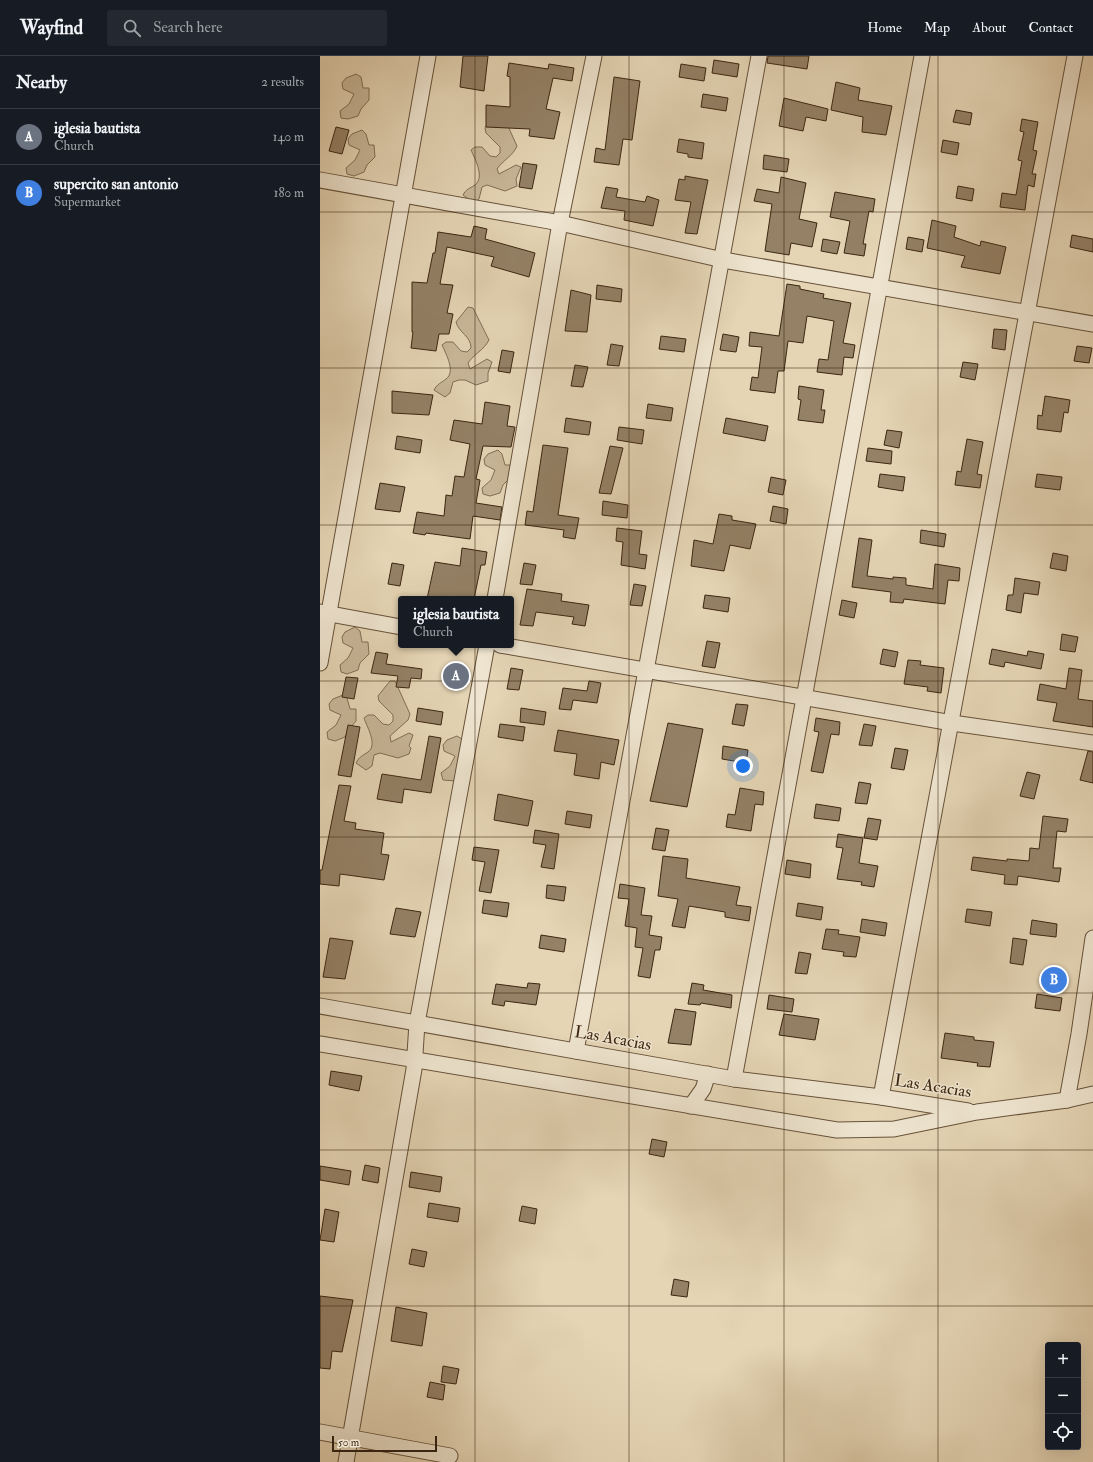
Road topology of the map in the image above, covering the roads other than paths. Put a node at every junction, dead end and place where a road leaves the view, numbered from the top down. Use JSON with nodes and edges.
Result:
{"nodes":[{"id":1,"x":428,"y":56,"type":"edge"},
{"id":2,"x":594,"y":56,"type":"edge"},
{"id":3,"x":759,"y":56,"type":"edge"},
{"id":4,"x":922,"y":56,"type":"edge"},
{"id":5,"x":1075,"y":56,"type":"edge"},
{"id":6,"x":320,"y":180,"type":"edge"},
{"id":7,"x":403,"y":195,"type":"junction"},
{"id":8,"x":560,"y":222,"type":"junction"},
{"id":9,"x":722,"y":260,"type":"junction"},
{"id":10,"x":881,"y":287,"type":"junction"},
{"id":11,"x":1029,"y":313,"type":"junction"},
{"id":12,"x":1093,"y":324,"type":"edge"},
{"id":13,"x":496,"y":596,"type":"edge"},
{"id":14,"x":325,"y":613,"type":"edge"},
{"id":15,"x":398,"y":626,"type":"edge"},
{"id":16,"x":514,"y":647,"type":"edge"},
{"id":17,"x":486,"y":648,"type":"edge"},
{"id":18,"x":320,"y":663,"type":"edge"},
{"id":19,"x":646,"y":670,"type":"junction"},
{"id":20,"x":804,"y":698,"type":"junction"},
{"id":21,"x":952,"y":723,"type":"junction"},
{"id":22,"x":1093,"y":743,"type":"edge"},
{"id":23,"x":1093,"y":938,"type":"edge"},
{"id":24,"x":320,"y":1006,"type":"edge"},
{"id":25,"x":417,"y":1023,"type":"junction"},
{"id":26,"x":320,"y":1044,"type":"edge"},
{"id":27,"x":576,"y":1051,"type":"junction"},
{"id":28,"x":415,"y":1060,"type":"junction"},
{"id":29,"x":708,"y":1074,"type":"junction"},
{"id":30,"x":734,"y":1079,"type":"junction"},
{"id":31,"x":1093,"y":1094,"type":"edge"},
{"id":32,"x":881,"y":1097,"type":"junction"},
{"id":33,"x":1067,"y":1100,"type":"junction"},
{"id":34,"x":691,"y":1106,"type":"junction"},
{"id":35,"x":977,"y":1112,"type":"junction"},
{"id":36,"x":320,"y":1432,"type":"edge"},
{"id":37,"x":350,"y":1438,"type":"junction"},
{"id":38,"x":450,"y":1456,"type":"dead end"},
{"id":39,"x":346,"y":1462,"type":"edge"}],
"edges":[{"from":1,"to":7,"type":"street"},
{"from":2,"to":8,"type":"street"},
{"from":3,"to":9,"type":"street"},
{"from":4,"to":10,"type":"street"},
{"from":5,"to":11,"type":"street"},
{"from":6,"to":7,"type":"street"},
{"from":7,"to":8,"type":"street"},
{"from":7,"to":14,"type":"street"},
{"from":8,"to":9,"type":"street"},
{"from":8,"to":13,"type":"street"},
{"from":9,"to":10,"type":"street"},
{"from":9,"to":19,"type":"street"},
{"from":10,"to":11,"type":"street"},
{"from":10,"to":20,"type":"street"},
{"from":11,"to":12,"type":"street"},
{"from":11,"to":21,"type":"street"},
{"from":14,"to":15,"type":"street"},
{"from":14,"to":18,"type":"street"},
{"from":16,"to":19,"type":"street"},
{"from":17,"to":25,"type":"street"},
{"from":19,"to":20,"type":"street"},
{"from":19,"to":27,"type":"street"},
{"from":20,"to":21,"type":"street"},
{"from":20,"to":30,"type":"street"},
{"from":21,"to":22,"type":"street"},
{"from":21,"to":32,"type":"street"},
{"from":23,"to":33,"type":"street"},
{"from":24,"to":25,"type":"street","name":"Las Acacias"},
{"from":25,"to":27,"type":"street","name":"Las Acacias"},
{"from":25,"to":28,"type":"street"},
{"from":26,"to":28,"type":"street","name":"Las Acacias"},
{"from":27,"to":29,"type":"street","name":"Las Acacias"},
{"from":28,"to":34,"type":"street","name":"Las Acacias"},
{"from":28,"to":37,"type":"street"},
{"from":29,"to":30,"type":"street","name":"Las Acacias"},
{"from":29,"to":34,"type":"street"},
{"from":30,"to":32,"type":"street","name":"Las Acacias"},
{"from":31,"to":33,"type":"street"},
{"from":32,"to":35,"type":"street","name":"Las Acacias"},
{"from":33,"to":35,"type":"street"},
{"from":34,"to":35,"type":"street","name":"Las Acacias"},
{"from":36,"to":37,"type":"street"},
{"from":37,"to":38,"type":"street"},
{"from":37,"to":39,"type":"street"}]}
